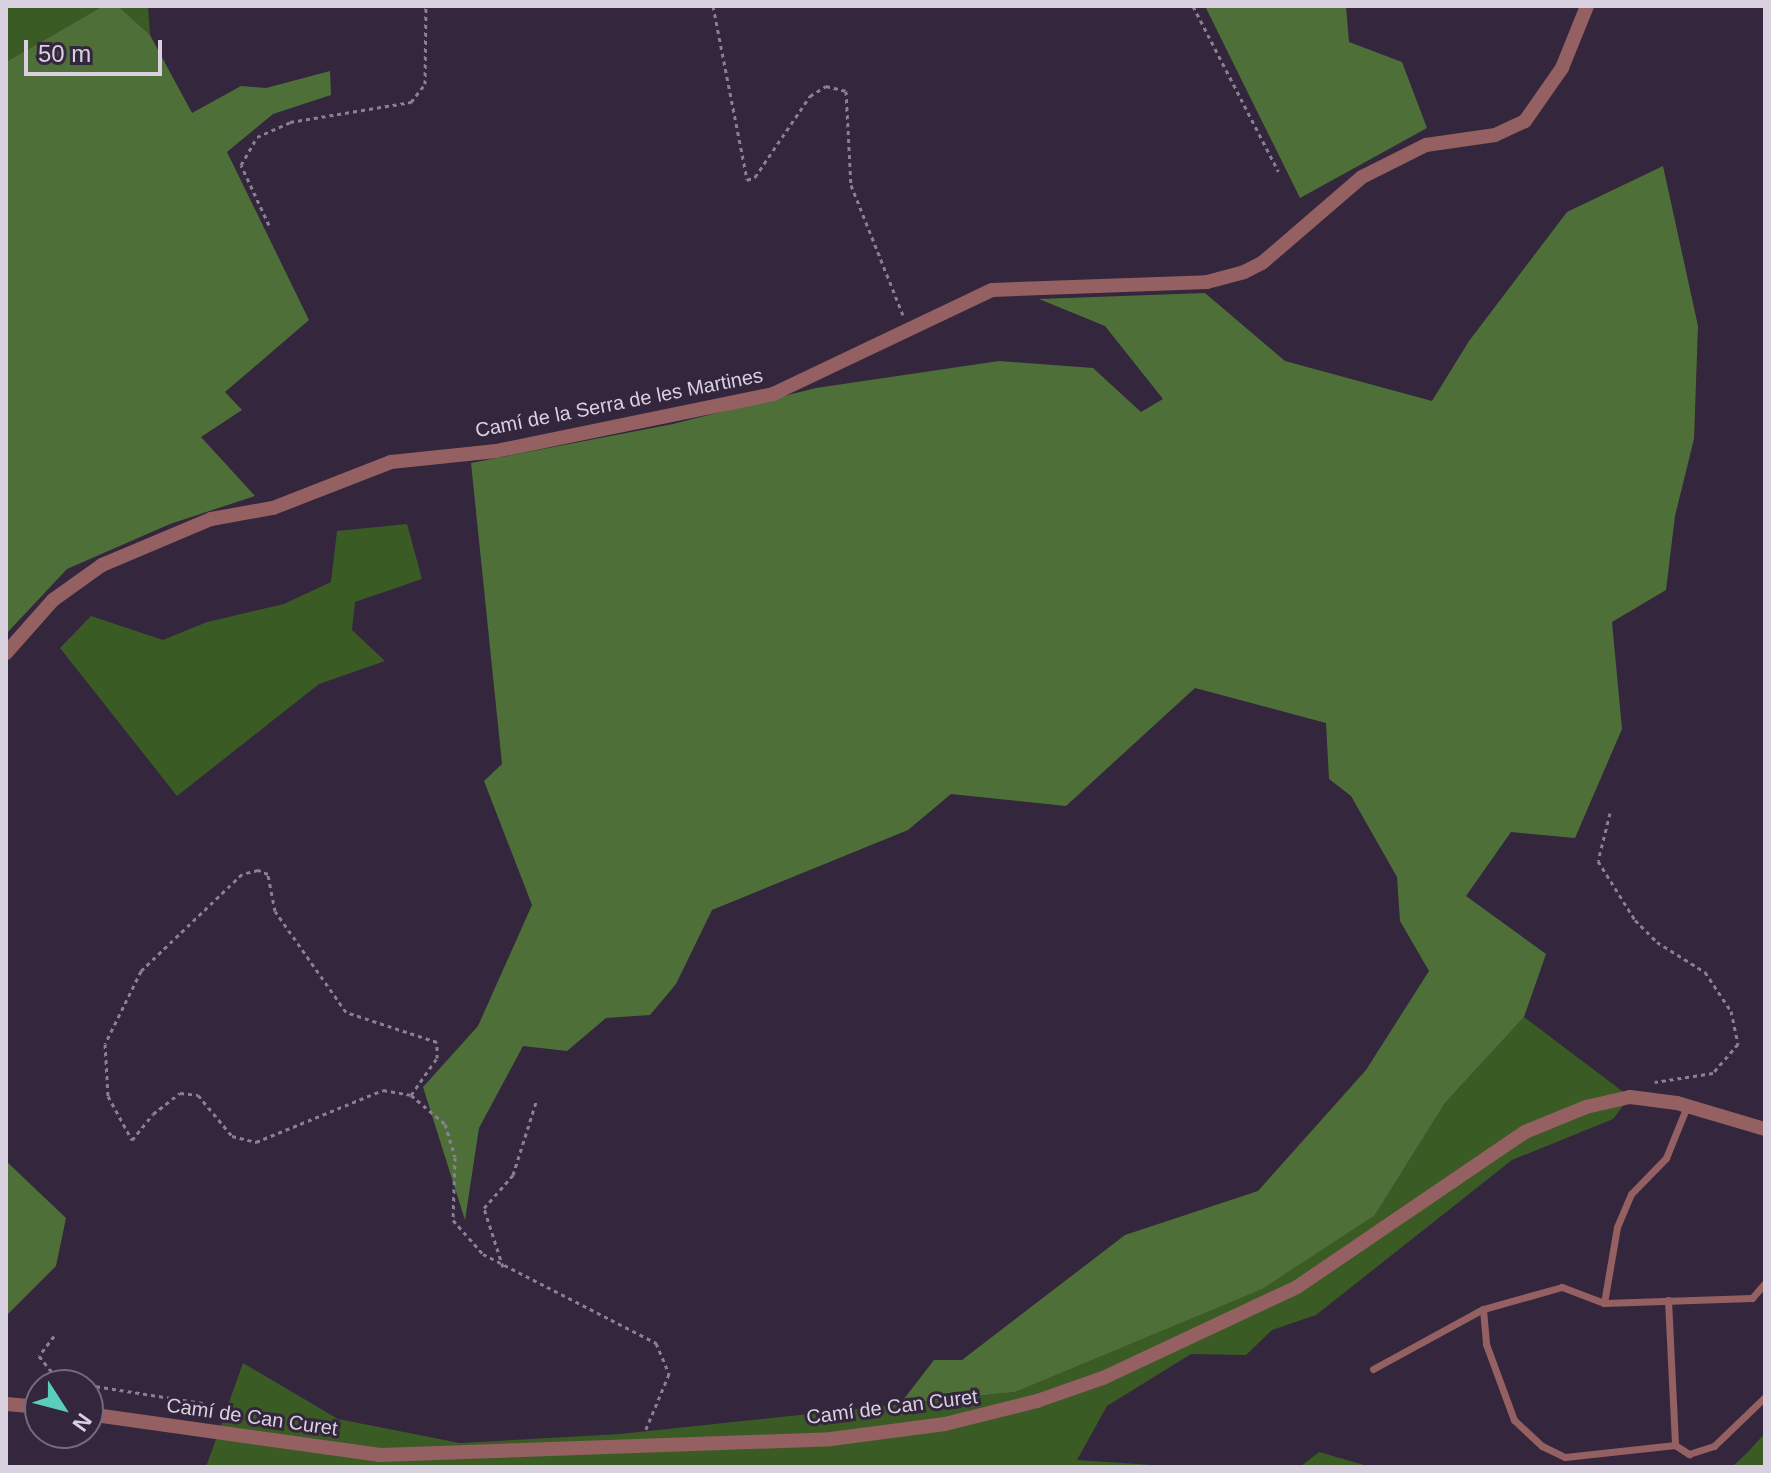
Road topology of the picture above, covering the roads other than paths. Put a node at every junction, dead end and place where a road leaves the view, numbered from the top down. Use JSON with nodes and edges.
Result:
{"nodes":[{"id":1,"x":1587,"y":6,"type":"edge"},
{"id":2,"x":6,"y":653,"type":"edge"},
{"id":3,"x":1687,"y":1106,"type":"junction"},
{"id":4,"x":1765,"y":1129,"type":"edge"},
{"id":5,"x":1765,"y":1283,"type":"edge"},
{"id":6,"x":1668,"y":1300,"type":"junction"},
{"id":7,"x":1604,"y":1303,"type":"junction"},
{"id":8,"x":1483,"y":1309,"type":"junction"},
{"id":9,"x":1373,"y":1369,"type":"dead end"},
{"id":10,"x":1765,"y":1397,"type":"edge"},
{"id":11,"x":104,"y":1416,"type":"edge"},
{"id":12,"x":1675,"y":1445,"type":"junction"}],
"edges":[{"from":1,"to":2,"type":"street","name":"Camí de la Serra de les Martines"},
{"from":3,"to":4,"type":"street","name":"Camí de Can Curet"},
{"from":3,"to":7,"type":"lane"},
{"from":3,"to":11,"type":"street","name":"Camí de Can Curet"},
{"from":5,"to":6,"type":"lane"},
{"from":6,"to":7,"type":"lane"},
{"from":6,"to":12,"type":"lane"},
{"from":7,"to":8,"type":"lane"},
{"from":8,"to":9,"type":"lane"},
{"from":8,"to":12,"type":"lane"},
{"from":10,"to":12,"type":"lane"}]}
